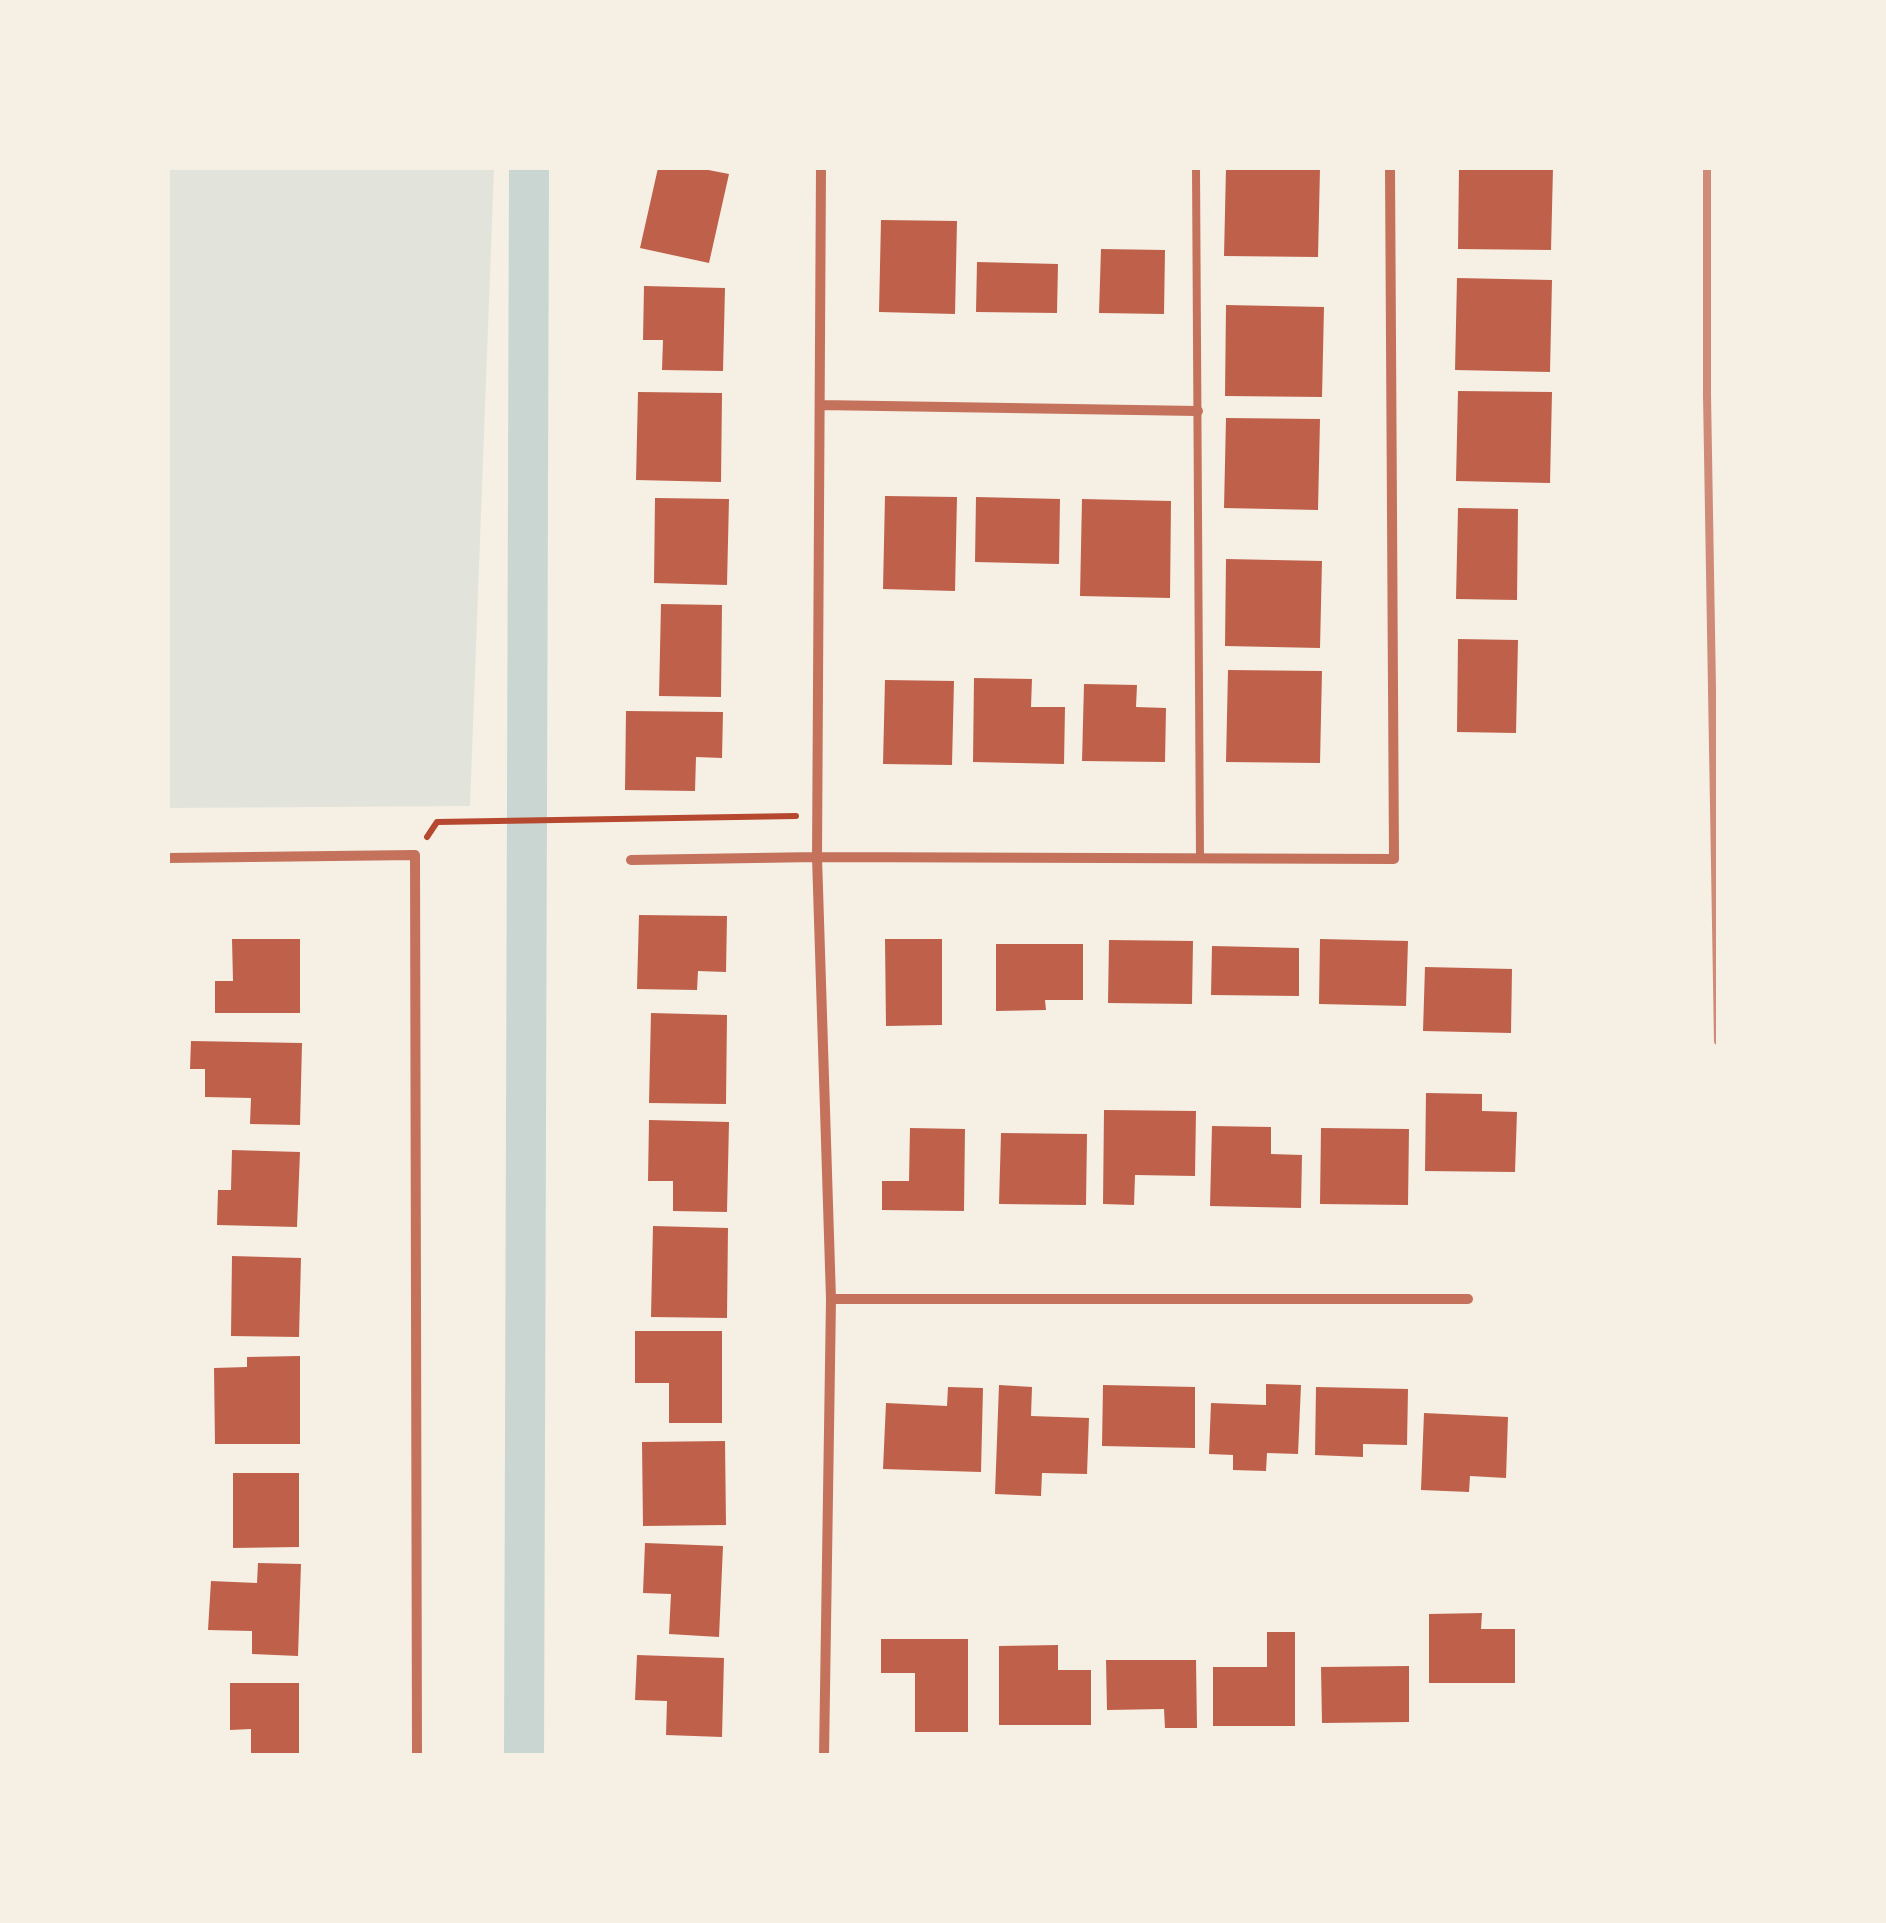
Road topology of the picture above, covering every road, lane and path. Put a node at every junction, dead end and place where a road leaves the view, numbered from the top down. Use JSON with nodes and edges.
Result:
{"nodes":[{"id":1,"x":820,"y":168,"type":"edge"},
{"id":2,"x":1196,"y":168,"type":"edge"},
{"id":3,"x":1390,"y":168,"type":"edge"},
{"id":4,"x":820,"y":406,"type":"junction"},
{"id":5,"x":1198,"y":412,"type":"junction"},
{"id":6,"x":817,"y":816,"type":"junction"},
{"id":7,"x":455,"y":821,"type":"dead end"},
{"id":8,"x":817,"y":857,"type":"junction"},
{"id":9,"x":168,"y":858,"type":"edge"},
{"id":10,"x":1200,"y":858,"type":"junction"},
{"id":11,"x":632,"y":860,"type":"dead end"},
{"id":12,"x":832,"y":1298,"type":"junction"},
{"id":13,"x":1468,"y":1299,"type":"dead end"},
{"id":14,"x":417,"y":1756,"type":"edge"},
{"id":15,"x":824,"y":1756,"type":"edge"}],
"edges":[{"from":1,"to":4,"type":"street"},
{"from":2,"to":5,"type":"lane"},
{"from":3,"to":10,"type":"street"},
{"from":4,"to":5,"type":"street"},
{"from":4,"to":6,"type":"street"},
{"from":5,"to":10,"type":"lane"},
{"from":6,"to":7,"type":"path"},
{"from":6,"to":8,"type":"street"},
{"from":8,"to":10,"type":"street"},
{"from":8,"to":11,"type":"street"},
{"from":8,"to":12,"type":"street"},
{"from":9,"to":14,"type":"street"},
{"from":12,"to":13,"type":"street"},
{"from":12,"to":15,"type":"street"}]}
